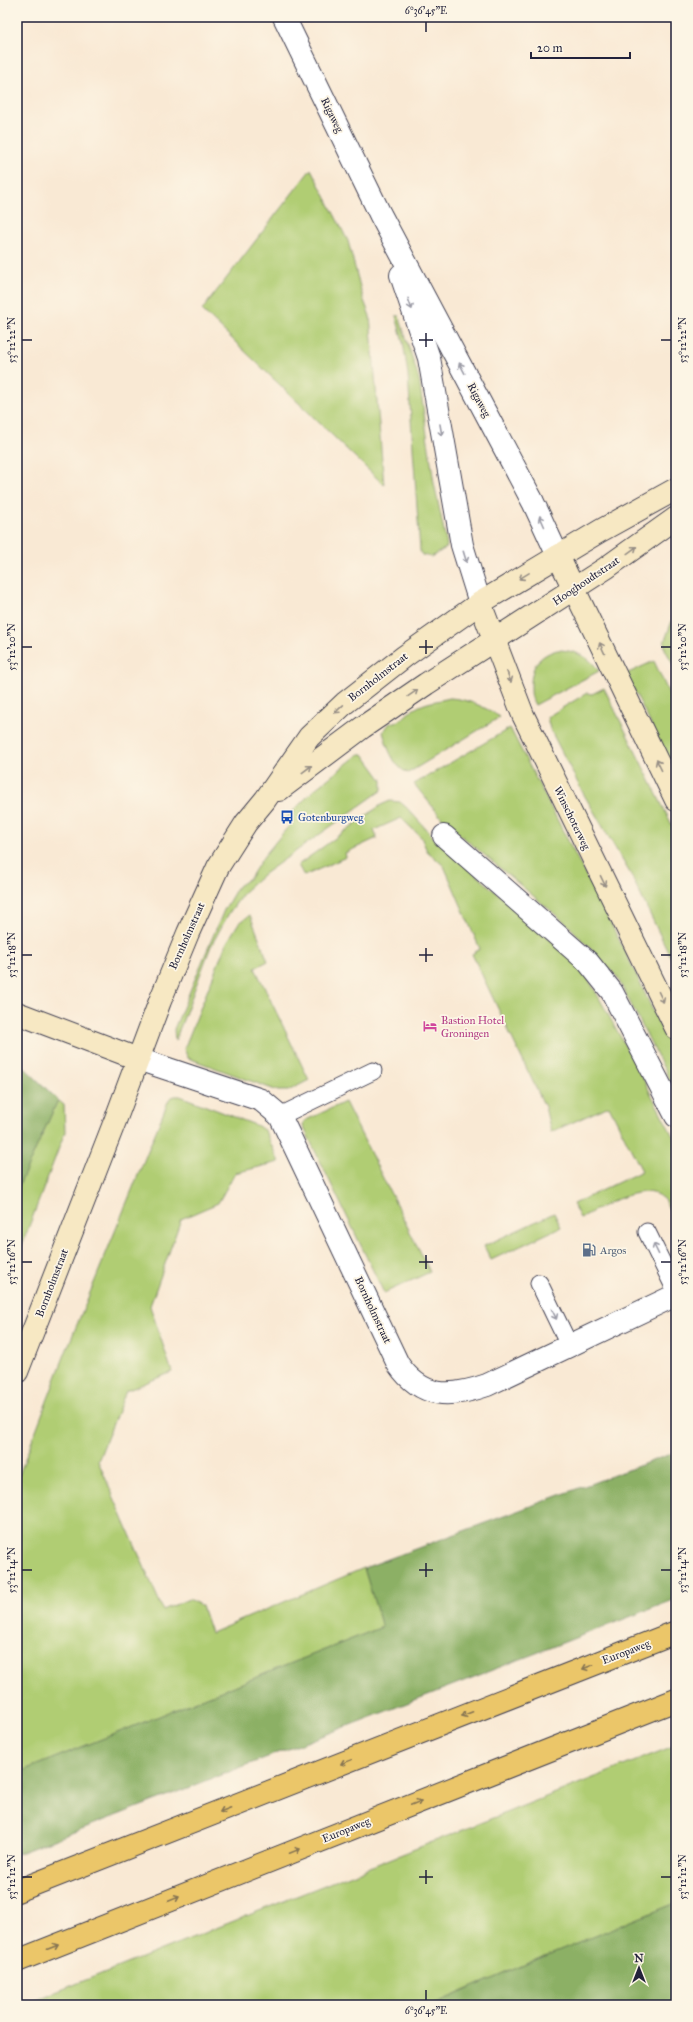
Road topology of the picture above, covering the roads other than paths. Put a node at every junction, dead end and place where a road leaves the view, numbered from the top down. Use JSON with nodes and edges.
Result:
{"nodes":[{"id":1,"x":284,"y":17,"type":"edge"},
{"id":2,"x":380,"y":214,"type":"junction"},
{"id":3,"x":676,"y":489,"type":"edge"},
{"id":4,"x":676,"y":518,"type":"edge"},
{"id":5,"x":558,"y":556,"type":"junction"},
{"id":6,"x":574,"y":589,"type":"junction"},
{"id":7,"x":480,"y":603,"type":"junction"},
{"id":8,"x":495,"y":641,"type":"junction"},
{"id":9,"x":265,"y":800,"type":"junction"},
{"id":10,"x":676,"y":800,"type":"edge"},
{"id":11,"x":444,"y":836,"type":"dead end"},
{"id":12,"x":17,"y":1013,"type":"edge"},
{"id":13,"x":676,"y":1028,"type":"edge"},
{"id":14,"x":138,"y":1059,"type":"junction"},
{"id":15,"x":374,"y":1071,"type":"dead end"},
{"id":16,"x":280,"y":1116,"type":"junction"},
{"id":17,"x":676,"y":1116,"type":"edge"},
{"id":18,"x":647,"y":1232,"type":"dead end"},
{"id":19,"x":539,"y":1283,"type":"dead end"},
{"id":20,"x":676,"y":1293,"type":"edge"},
{"id":21,"x":569,"y":1345,"type":"junction"},
{"id":22,"x":17,"y":1372,"type":"edge"},
{"id":23,"x":676,"y":1632,"type":"edge"},
{"id":24,"x":676,"y":1700,"type":"edge"},
{"id":25,"x":17,"y":1891,"type":"edge"},
{"id":26,"x":17,"y":1961,"type":"edge"}],
"edges":[{"from":1,"to":2,"type":"street","name":"Rigaweg"},
{"from":5,"to":2,"type":"street","name":"Rigaweg","one_way":true},
{"from":2,"to":7,"type":"street","name":"Rigaweg","one_way":true},
{"from":3,"to":5,"type":"street"},
{"from":6,"to":4,"type":"street","name":"Hooghoudtstraat","one_way":true},
{"from":5,"to":6,"type":"street","name":"Rigaweg"},
{"from":5,"to":7,"type":"street","name":"Bornholmstraat","one_way":true},
{"from":6,"to":8,"type":"street","name":"Hooghoudtstraat"},
{"from":10,"to":6,"type":"street","one_way":true},
{"from":7,"to":8,"type":"street","name":"Winschoterweg"},
{"from":7,"to":9,"type":"street","name":"Bornholmstraat","one_way":true},
{"from":9,"to":8,"type":"street","name":"Bornholmstraat","one_way":true},
{"from":8,"to":13,"type":"street","name":"Winschoterweg","one_way":true},
{"from":9,"to":14,"type":"street","name":"Bornholmstraat"},
{"from":11,"to":17,"type":"street"},
{"from":12,"to":14,"type":"street"},
{"from":14,"to":16,"type":"street","name":"Bornholmstraat"},
{"from":14,"to":22,"type":"street","name":"Bornholmstraat"},
{"from":15,"to":16,"type":"lane"},
{"from":16,"to":21,"type":"street","name":"Bornholmstraat"},
{"from":20,"to":18,"type":"lane","one_way":true},
{"from":19,"to":21,"type":"lane","one_way":true},
{"from":20,"to":21,"type":"street","name":"Bornholmstraat"},
{"from":23,"to":25,"type":"highway","name":"Europaweg","one_way":true},
{"from":26,"to":24,"type":"highway","name":"Europaweg","one_way":true}]}
